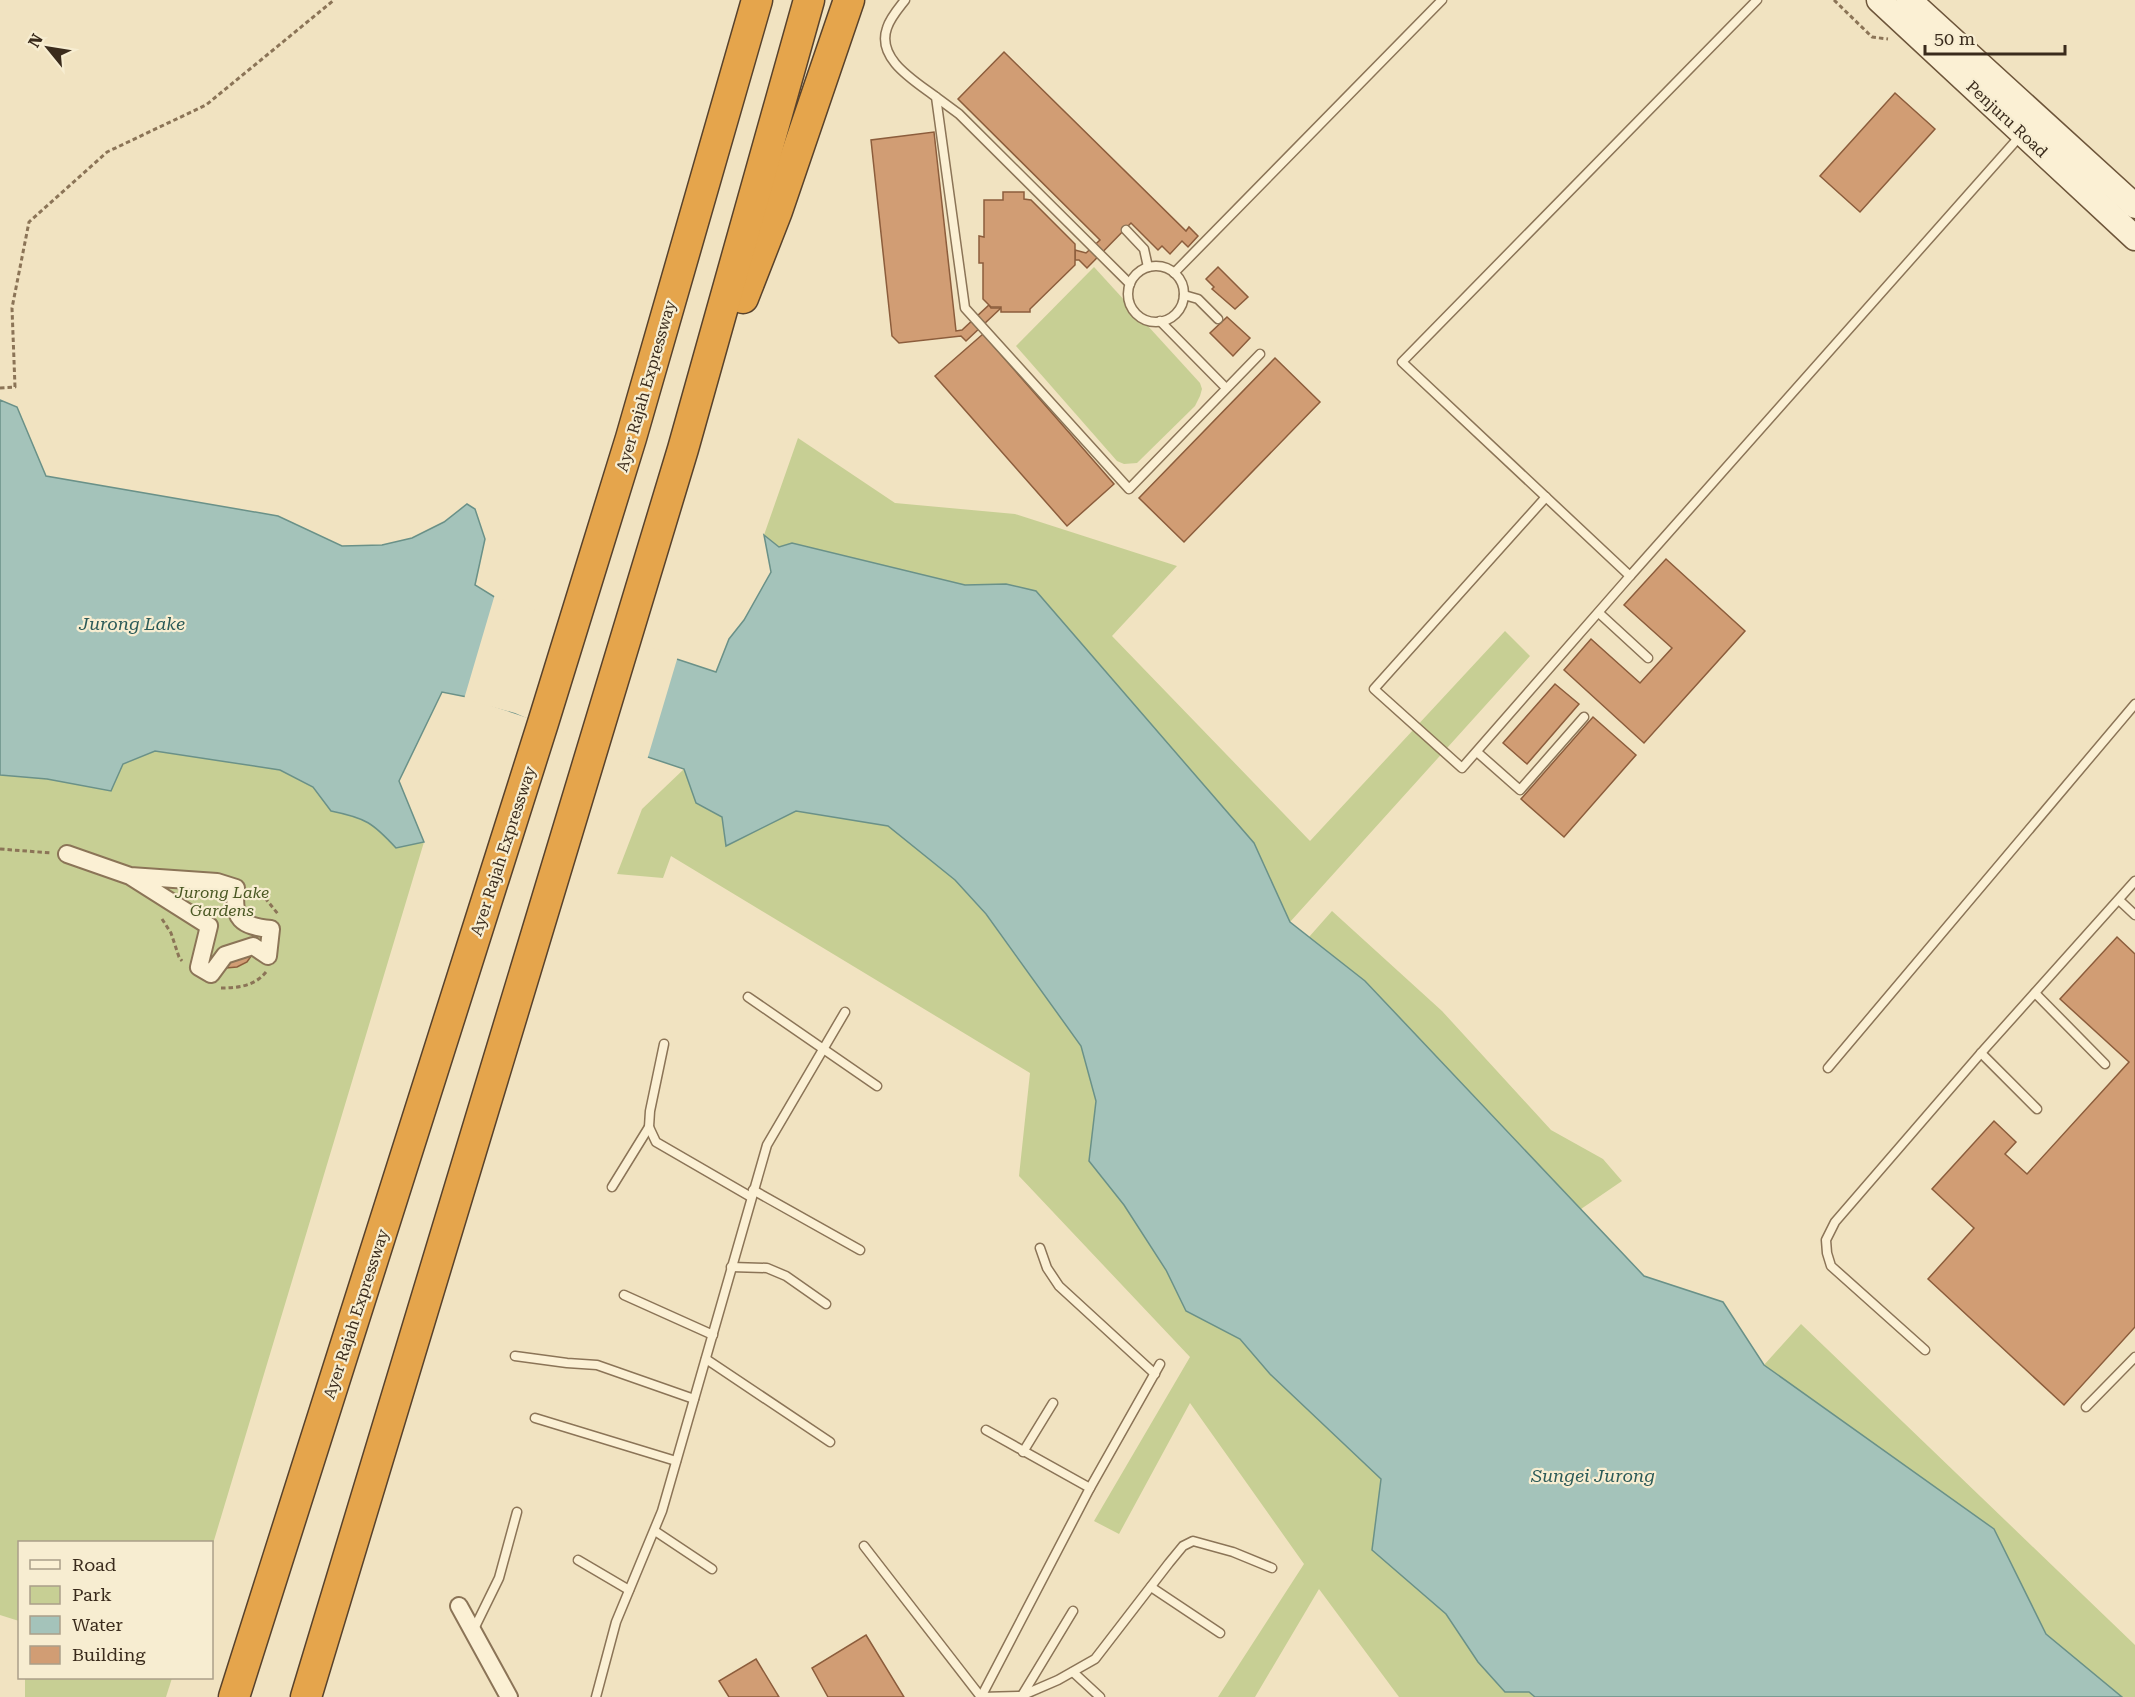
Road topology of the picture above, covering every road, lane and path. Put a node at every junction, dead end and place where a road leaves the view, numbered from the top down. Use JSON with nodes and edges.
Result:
{"nodes":[{"id":1,"x":334,"y":0,"type":"edge"},
{"id":2,"x":757,"y":0,"type":"edge"},
{"id":3,"x":809,"y":0,"type":"edge"},
{"id":4,"x":849,"y":0,"type":"edge"},
{"id":5,"x":905,"y":0,"type":"edge"},
{"id":6,"x":1442,"y":0,"type":"edge"},
{"id":7,"x":1757,"y":0,"type":"edge"},
{"id":8,"x":1879,"y":0,"type":"edge"},
{"id":9,"x":1909,"y":0,"type":"edge"},
{"id":10,"x":936,"y":97,"type":"junction"},
{"id":11,"x":2020,"y":117,"type":"junction"},
{"id":12,"x":2135,"y":206,"type":"edge"},
{"id":13,"x":1126,"y":230,"type":"dead end"},
{"id":14,"x":2135,"y":238,"type":"edge"},
{"id":15,"x":1148,"y":267,"type":"junction"},
{"id":16,"x":1174,"y":273,"type":"junction"},
{"id":17,"x":1130,"y":284,"type":"junction"},
{"id":18,"x":1184,"y":296,"type":"junction"},
{"id":19,"x":1218,"y":319,"type":"dead end"},
{"id":20,"x":1160,"y":321,"type":"junction"},
{"id":21,"x":1260,"y":354,"type":"dead end"},
{"id":22,"x":0,"y":388,"type":"edge"},
{"id":23,"x":1226,"y":388,"type":"junction"},
{"id":24,"x":683,"y":449,"type":"junction"},
{"id":25,"x":1546,"y":497,"type":"junction"},
{"id":26,"x":1630,"y":576,"type":"junction"},
{"id":27,"x":1599,"y":613,"type":"junction"},
{"id":28,"x":1648,"y":658,"type":"dead end"},
{"id":29,"x":2135,"y":704,"type":"edge"},
{"id":30,"x":1584,"y":717,"type":"dead end"},
{"id":31,"x":1477,"y":752,"type":"junction"},
{"id":32,"x":0,"y":849,"type":"edge"},
{"id":33,"x":67,"y":854,"type":"joint"},
{"id":34,"x":130,"y":876,"type":"junction"},
{"id":35,"x":2135,"y":881,"type":"edge"},
{"id":36,"x":2119,"y":900,"type":"junction"},
{"id":37,"x":2135,"y":915,"type":"edge"},
{"id":38,"x":2034,"y":993,"type":"junction"},
{"id":39,"x":748,"y":997,"type":"dead end"},
{"id":40,"x":845,"y":1012,"type":"dead end"},
{"id":41,"x":664,"y":1044,"type":"dead end"},
{"id":42,"x":824,"y":1049,"type":"junction"},
{"id":43,"x":1981,"y":1053,"type":"junction"},
{"id":44,"x":2104,"y":1064,"type":"dead end"},
{"id":45,"x":1828,"y":1068,"type":"dead end"},
{"id":46,"x":877,"y":1086,"type":"dead end"},
{"id":47,"x":2037,"y":1109,"type":"dead end"},
{"id":48,"x":649,"y":1127,"type":"junction"},
{"id":49,"x":612,"y":1187,"type":"dead end"},
{"id":50,"x":752,"y":1194,"type":"junction"},
{"id":51,"x":1040,"y":1248,"type":"dead end"},
{"id":52,"x":860,"y":1250,"type":"dead end"},
{"id":53,"x":731,"y":1267,"type":"junction"},
{"id":54,"x":624,"y":1295,"type":"dead end"},
{"id":55,"x":826,"y":1304,"type":"dead end"},
{"id":56,"x":713,"y":1335,"type":"junction"},
{"id":57,"x":1925,"y":1350,"type":"dead end"},
{"id":58,"x":516,"y":1356,"type":"dead end"},
{"id":59,"x":2135,"y":1357,"type":"edge"},
{"id":60,"x":706,"y":1359,"type":"junction"},
{"id":61,"x":1160,"y":1364,"type":"dead end"},
{"id":62,"x":1155,"y":1374,"type":"junction"},
{"id":63,"x":694,"y":1400,"type":"junction"},
{"id":64,"x":1053,"y":1403,"type":"dead end"},
{"id":65,"x":2086,"y":1407,"type":"dead end"},
{"id":66,"x":535,"y":1418,"type":"dead end"},
{"id":67,"x":986,"y":1430,"type":"dead end"},
{"id":68,"x":830,"y":1442,"type":"dead end"},
{"id":69,"x":1023,"y":1452,"type":"junction"},
{"id":70,"x":676,"y":1461,"type":"junction"},
{"id":71,"x":1090,"y":1488,"type":"junction"},
{"id":72,"x":516,"y":1512,"type":"dead end"},
{"id":73,"x":655,"y":1531,"type":"junction"},
{"id":74,"x":864,"y":1546,"type":"dead end"},
{"id":75,"x":578,"y":1560,"type":"dead end"},
{"id":76,"x":1272,"y":1568,"type":"dead end"},
{"id":77,"x":712,"y":1569,"type":"dead end"},
{"id":78,"x":1151,"y":1587,"type":"junction"},
{"id":79,"x":629,"y":1590,"type":"junction"},
{"id":80,"x":459,"y":1606,"type":"dead end"},
{"id":81,"x":1073,"y":1611,"type":"dead end"},
{"id":82,"x":472,"y":1631,"type":"junction"},
{"id":83,"x":1220,"y":1633,"type":"dead end"},
{"id":84,"x":1072,"y":1672,"type":"junction"},
{"id":85,"x":1021,"y":1696,"type":"edge"},
{"id":86,"x":234,"y":1697,"type":"edge"},
{"id":87,"x":306,"y":1697,"type":"edge"},
{"id":88,"x":509,"y":1697,"type":"edge"},
{"id":89,"x":596,"y":1697,"type":"edge"},
{"id":90,"x":981,"y":1697,"type":"edge"},
{"id":91,"x":1100,"y":1697,"type":"edge"}],
"edges":[{"from":1,"to":22,"type":"path"},
{"from":2,"to":86,"type":"highway","name":"Ayer Rajah Expressway"},
{"from":3,"to":24,"type":"highway"},
{"from":4,"to":24,"type":"highway"},
{"from":5,"to":10,"type":"lane"},
{"from":6,"to":16,"type":"lane"},
{"from":7,"to":25,"type":"lane"},
{"from":8,"to":11,"type":"main road","name":"Penjuru Road"},
{"from":9,"to":11,"type":"main road","name":"Penjuru Road"},
{"from":10,"to":17,"type":"lane"},
{"from":10,"to":23,"type":"lane"},
{"from":11,"to":12,"type":"main road","name":"Penjuru Road"},
{"from":11,"to":14,"type":"main road","name":"Penjuru Road"},
{"from":11,"to":26,"type":"lane"},
{"from":13,"to":15,"type":"lane"},
{"from":15,"to":16,"type":"lane"},
{"from":15,"to":17,"type":"lane"},
{"from":16,"to":18,"type":"lane"},
{"from":17,"to":20,"type":"lane"},
{"from":18,"to":19,"type":"lane"},
{"from":18,"to":20,"type":"lane"},
{"from":20,"to":23,"type":"lane"},
{"from":21,"to":23,"type":"lane"},
{"from":24,"to":87,"type":"highway"},
{"from":25,"to":26,"type":"lane"},
{"from":25,"to":31,"type":"lane"},
{"from":26,"to":27,"type":"lane"},
{"from":27,"to":28,"type":"lane"},
{"from":27,"to":31,"type":"lane"},
{"from":29,"to":45,"type":"lane"},
{"from":30,"to":31,"type":"lane"},
{"from":32,"to":33,"type":"path"},
{"from":33,"to":34,"type":"street"},
{"from":34,"to":34,"type":"street"},
{"from":35,"to":36,"type":"lane"},
{"from":36,"to":37,"type":"lane"},
{"from":36,"to":38,"type":"lane"},
{"from":38,"to":43,"type":"lane"},
{"from":38,"to":44,"type":"lane"},
{"from":39,"to":42,"type":"lane"},
{"from":40,"to":42,"type":"lane"},
{"from":41,"to":48,"type":"lane"},
{"from":42,"to":46,"type":"lane"},
{"from":42,"to":50,"type":"lane"},
{"from":43,"to":47,"type":"lane"},
{"from":43,"to":57,"type":"lane"},
{"from":48,"to":49,"type":"lane"},
{"from":48,"to":50,"type":"lane"},
{"from":50,"to":52,"type":"lane"},
{"from":50,"to":53,"type":"lane"},
{"from":51,"to":62,"type":"lane"},
{"from":53,"to":55,"type":"lane"},
{"from":53,"to":56,"type":"lane"},
{"from":54,"to":56,"type":"lane"},
{"from":56,"to":60,"type":"lane"},
{"from":58,"to":63,"type":"lane"},
{"from":59,"to":65,"type":"lane"},
{"from":60,"to":63,"type":"lane"},
{"from":60,"to":68,"type":"lane"},
{"from":61,"to":62,"type":"lane"},
{"from":62,"to":71,"type":"lane"},
{"from":63,"to":70,"type":"lane"},
{"from":64,"to":69,"type":"lane"},
{"from":66,"to":70,"type":"lane"},
{"from":67,"to":69,"type":"lane"},
{"from":69,"to":71,"type":"lane"},
{"from":70,"to":73,"type":"lane"},
{"from":71,"to":90,"type":"lane"},
{"from":72,"to":82,"type":"lane"},
{"from":73,"to":77,"type":"lane"},
{"from":73,"to":79,"type":"lane"},
{"from":74,"to":90,"type":"lane"},
{"from":75,"to":79,"type":"lane"},
{"from":76,"to":78,"type":"lane"},
{"from":78,"to":83,"type":"lane"},
{"from":78,"to":84,"type":"lane"},
{"from":79,"to":89,"type":"lane"},
{"from":80,"to":82,"type":"street"},
{"from":81,"to":85,"type":"lane"},
{"from":82,"to":88,"type":"street"},
{"from":84,"to":85,"type":"lane"},
{"from":84,"to":91,"type":"lane"},
{"from":85,"to":90,"type":"lane"}]}
